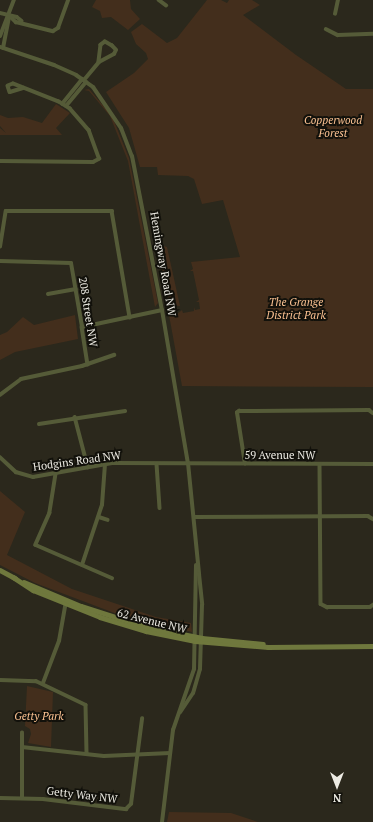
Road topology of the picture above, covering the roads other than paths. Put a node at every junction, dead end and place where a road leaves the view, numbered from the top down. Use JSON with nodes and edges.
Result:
{"nodes":[{"id":1,"x":14,"y":0,"type":"edge"},
{"id":2,"x":68,"y":0,"type":"edge"},
{"id":3,"x":159,"y":0,"type":"edge"},
{"id":4,"x":338,"y":0,"type":"edge"},
{"id":5,"x":166,"y":5,"type":"dead end"},
{"id":6,"x":0,"y":13,"type":"edge"},
{"id":7,"x":335,"y":14,"type":"dead end"},
{"id":8,"x":9,"y":15,"type":"junction"},
{"id":9,"x":326,"y":29,"type":"dead end"},
{"id":10,"x":373,"y":34,"type":"edge"},
{"id":11,"x":0,"y":36,"type":"edge"},
{"id":12,"x":2,"y":48,"type":"edge"},
{"id":13,"x":99,"y":62,"type":"junction"},
{"id":14,"x":84,"y":80,"type":"junction"},
{"id":15,"x":23,"y":88,"type":"dead end"},
{"id":16,"x":64,"y":105,"type":"junction"},
{"id":17,"x":0,"y":161,"type":"edge"},
{"id":18,"x":0,"y":247,"type":"edge"},
{"id":19,"x":0,"y":262,"type":"edge"},
{"id":20,"x":76,"y":288,"type":"junction"},
{"id":21,"x":48,"y":294,"type":"dead end"},
{"id":22,"x":162,"y":310,"type":"junction"},
{"id":23,"x":130,"y":316,"type":"junction"},
{"id":24,"x":82,"y":328,"type":"junction"},
{"id":25,"x":114,"y":356,"type":"dead end"},
{"id":26,"x":88,"y":364,"type":"junction"},
{"id":27,"x":0,"y":395,"type":"edge"},
{"id":28,"x":125,"y":411,"type":"dead end"},
{"id":29,"x":373,"y":413,"type":"edge"},
{"id":30,"x":75,"y":417,"type":"junction"},
{"id":31,"x":39,"y":424,"type":"dead end"},
{"id":32,"x":0,"y":457,"type":"edge"},
{"id":33,"x":188,"y":463,"type":"junction"},
{"id":34,"x":105,"y":464,"type":"junction"},
{"id":35,"x":157,"y":464,"type":"junction"},
{"id":36,"x":245,"y":464,"type":"junction"},
{"id":37,"x":320,"y":464,"type":"junction"},
{"id":38,"x":372,"y":464,"type":"edge"},
{"id":39,"x":88,"y":467,"type":"junction"},
{"id":40,"x":56,"y":474,"type":"junction"},
{"id":41,"x":160,"y":508,"type":"dead end"},
{"id":42,"x":321,"y":516,"type":"junction"},
{"id":43,"x":99,"y":517,"type":"junction"},
{"id":44,"x":194,"y":517,"type":"junction"},
{"id":45,"x":373,"y":519,"type":"edge"},
{"id":46,"x":108,"y":520,"type":"dead end"},
{"id":47,"x":196,"y":557,"type":"junction"},
{"id":48,"x":82,"y":565,"type":"junction"},
{"id":49,"x":0,"y":570,"type":"edge"},
{"id":50,"x":112,"y":578,"type":"dead end"},
{"id":51,"x":66,"y":603,"type":"junction"},
{"id":52,"x":372,"y":605,"type":"edge"},
{"id":53,"x":195,"y":638,"type":"junction"},
{"id":54,"x":202,"y":640,"type":"junction"},
{"id":55,"x":373,"y":646,"type":"edge"},
{"id":56,"x":0,"y":680,"type":"edge"},
{"id":57,"x":43,"y":683,"type":"junction"},
{"id":58,"x":180,"y":712,"type":"junction"},
{"id":59,"x":142,"y":718,"type":"dead end"},
{"id":60,"x":22,"y":733,"type":"dead end"},
{"id":61,"x":22,"y":747,"type":"junction"},
{"id":62,"x":170,"y":752,"type":"junction"},
{"id":63,"x":137,"y":753,"type":"junction"},
{"id":64,"x":87,"y":754,"type":"junction"},
{"id":65,"x":0,"y":798,"type":"edge"},
{"id":66,"x":22,"y":798,"type":"junction"},
{"id":67,"x":162,"y":822,"type":"edge"}],
"edges":[{"from":1,"to":8,"type":"street"},
{"from":2,"to":8,"type":"street"},
{"from":3,"to":5,"type":"street"},
{"from":4,"to":7,"type":"street"},
{"from":6,"to":8,"type":"street"},
{"from":8,"to":11,"type":"street"},
{"from":8,"to":12,"type":"street"},
{"from":9,"to":10,"type":"street"},
{"from":12,"to":14,"type":"street","name":"Hemingway Road NW"},
{"from":13,"to":13,"type":"street"},
{"from":13,"to":14,"type":"street"},
{"from":14,"to":16,"type":"street"},
{"from":14,"to":22,"type":"street","name":"Hemingway Road NW"},
{"from":15,"to":16,"type":"street"},
{"from":16,"to":17,"type":"street"},
{"from":18,"to":23,"type":"street"},
{"from":19,"to":20,"type":"street","name":"208 Street NW"},
{"from":20,"to":21,"type":"street"},
{"from":20,"to":24,"type":"street","name":"208 Street NW"},
{"from":22,"to":23,"type":"street"},
{"from":22,"to":33,"type":"street","name":"Hemingway Road NW"},
{"from":23,"to":24,"type":"street"},
{"from":24,"to":26,"type":"street","name":"208 Street NW"},
{"from":25,"to":26,"type":"street"},
{"from":26,"to":27,"type":"street"},
{"from":28,"to":30,"type":"street"},
{"from":29,"to":36,"type":"street"},
{"from":30,"to":31,"type":"street"},
{"from":30,"to":39,"type":"street"},
{"from":32,"to":40,"type":"street","name":"Hodgins Road NW"},
{"from":33,"to":35,"type":"street","name":"Hodgins Road NW"},
{"from":33,"to":36,"type":"street","name":"59 Avenue NW"},
{"from":33,"to":44,"type":"street","name":"Hemingway Road NW"},
{"from":34,"to":35,"type":"street","name":"Hodgins Road NW"},
{"from":34,"to":39,"type":"street","name":"Hodgins Road NW"},
{"from":34,"to":43,"type":"street"},
{"from":35,"to":41,"type":"street"},
{"from":36,"to":37,"type":"street","name":"59 Avenue NW"},
{"from":37,"to":38,"type":"street","name":"59 Avenue NW"},
{"from":37,"to":42,"type":"street"},
{"from":39,"to":40,"type":"street","name":"Hodgins Road NW"},
{"from":40,"to":48,"type":"street"},
{"from":42,"to":44,"type":"street"},
{"from":42,"to":45,"type":"street"},
{"from":42,"to":52,"type":"street"},
{"from":43,"to":46,"type":"street"},
{"from":43,"to":48,"type":"street"},
{"from":44,"to":47,"type":"street","name":"Hemingway Road NW"},
{"from":47,"to":53,"type":"street","name":"Hemingway Road NW"},
{"from":47,"to":54,"type":"street","name":"Hemingway Road NW"},
{"from":48,"to":50,"type":"street"},
{"from":49,"to":51,"type":"main road","name":"62 Avenue NW"},
{"from":51,"to":53,"type":"main road","name":"62 Avenue NW"},
{"from":51,"to":57,"type":"street"},
{"from":53,"to":54,"type":"main road","name":"62 Avenue NW"},
{"from":53,"to":58,"type":"street","name":"Hemingway Road NW"},
{"from":54,"to":55,"type":"main road","name":"62 Avenue NW"},
{"from":54,"to":58,"type":"street","name":"Hemingway Road NW"},
{"from":56,"to":57,"type":"street"},
{"from":57,"to":64,"type":"street"},
{"from":58,"to":62,"type":"street"},
{"from":59,"to":63,"type":"street"},
{"from":60,"to":61,"type":"street"},
{"from":61,"to":64,"type":"street"},
{"from":61,"to":66,"type":"street"},
{"from":62,"to":63,"type":"street"},
{"from":62,"to":67,"type":"street"},
{"from":63,"to":64,"type":"street"},
{"from":63,"to":66,"type":"street","name":"Getty Way NW"},
{"from":65,"to":66,"type":"street","name":"Getty Way NW"}]}
